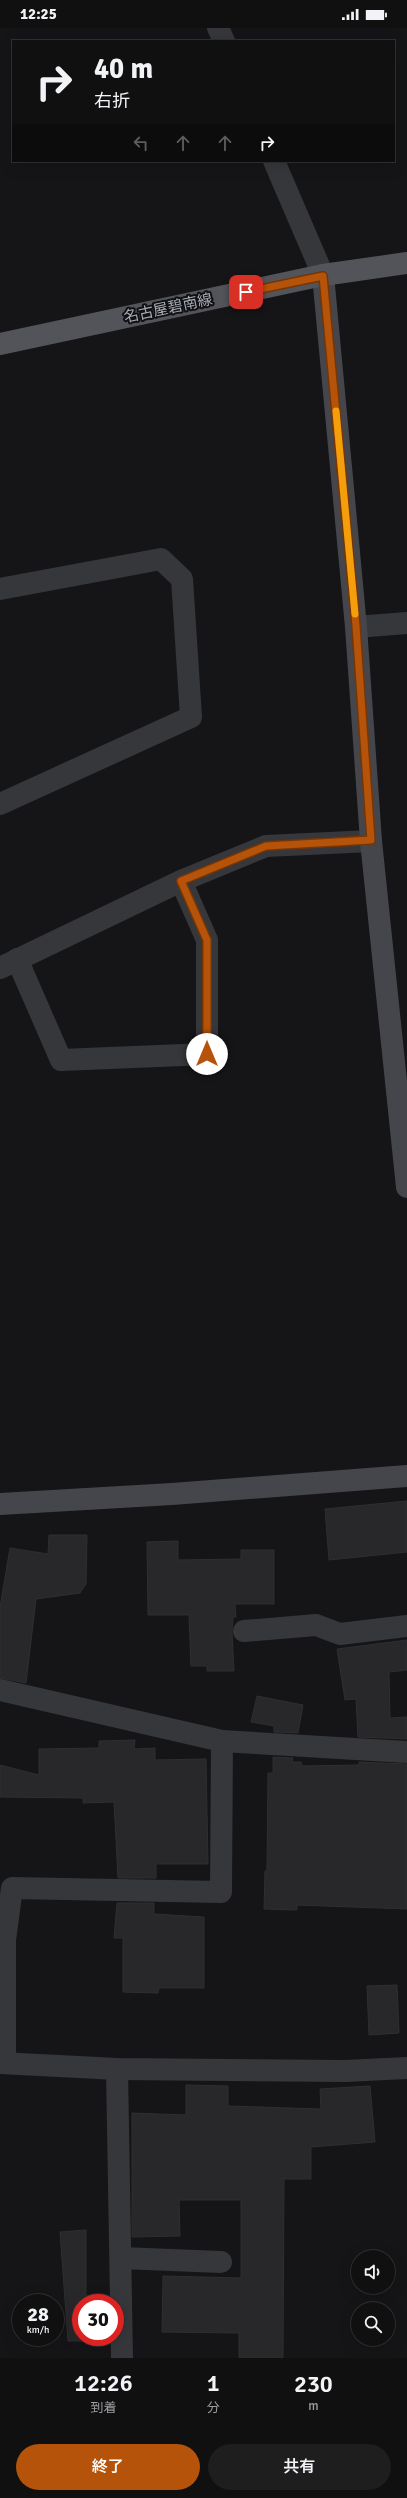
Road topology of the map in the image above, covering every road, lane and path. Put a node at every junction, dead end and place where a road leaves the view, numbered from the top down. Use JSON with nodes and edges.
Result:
{"nodes":[{"id":1,"x":218,"y":28,"type":"edge"},
{"id":2,"x":224,"y":40,"type":"edge"},
{"id":3,"x":274,"y":162,"type":"edge"},
{"id":4,"x":407,"y":263,"type":"edge"},
{"id":5,"x":323,"y":276,"type":"junction"},
{"id":6,"x":0,"y":344,"type":"edge"},
{"id":7,"x":0,"y":589,"type":"edge"},
{"id":8,"x":407,"y":623,"type":"edge"},
{"id":9,"x":356,"y":626,"type":"junction"},
{"id":10,"x":0,"y":804,"type":"edge"},
{"id":11,"x":371,"y":840,"type":"junction"},
{"id":12,"x":181,"y":881,"type":"junction"},
{"id":13,"x":9,"y":963,"type":"edge"},
{"id":14,"x":407,"y":1187,"type":"edge"},
{"id":15,"x":407,"y":1476,"type":"edge"},
{"id":16,"x":0,"y":1504,"type":"edge"},
{"id":17,"x":407,"y":1626,"type":"edge"},
{"id":18,"x":244,"y":1632,"type":"dead end"},
{"id":19,"x":0,"y":1690,"type":"edge"},
{"id":20,"x":222,"y":1740,"type":"junction"},
{"id":21,"x":407,"y":1752,"type":"edge"},
{"id":22,"x":3,"y":1939,"type":"edge"},
{"id":23,"x":2,"y":2063,"type":"edge"},
{"id":24,"x":407,"y":2068,"type":"edge"},
{"id":25,"x":117,"y":2069,"type":"junction"},
{"id":26,"x":121,"y":2258,"type":"junction"},
{"id":27,"x":221,"y":2262,"type":"dead end"},
{"id":28,"x":122,"y":2358,"type":"edge"}],
"edges":[{"from":1,"to":2,"type":"street"},
{"from":3,"to":5,"type":"street"},
{"from":4,"to":5,"type":"main road","name":"名古屋碧南線"},
{"from":5,"to":6,"type":"main road","name":"名古屋碧南線"},
{"from":5,"to":9,"type":"street"},
{"from":7,"to":10,"type":"street"},
{"from":8,"to":9,"type":"street"},
{"from":9,"to":11,"type":"street"},
{"from":11,"to":12,"type":"street"},
{"from":11,"to":14,"type":"street"},
{"from":12,"to":13,"type":"street"},
{"from":12,"to":13,"type":"street"},
{"from":15,"to":16,"type":"street"},
{"from":17,"to":18,"type":"street"},
{"from":19,"to":20,"type":"street"},
{"from":20,"to":21,"type":"street"},
{"from":20,"to":22,"type":"street"},
{"from":22,"to":23,"type":"street"},
{"from":23,"to":25,"type":"street"},
{"from":24,"to":25,"type":"street"},
{"from":25,"to":26,"type":"street"},
{"from":26,"to":27,"type":"street"},
{"from":26,"to":28,"type":"street"}]}
